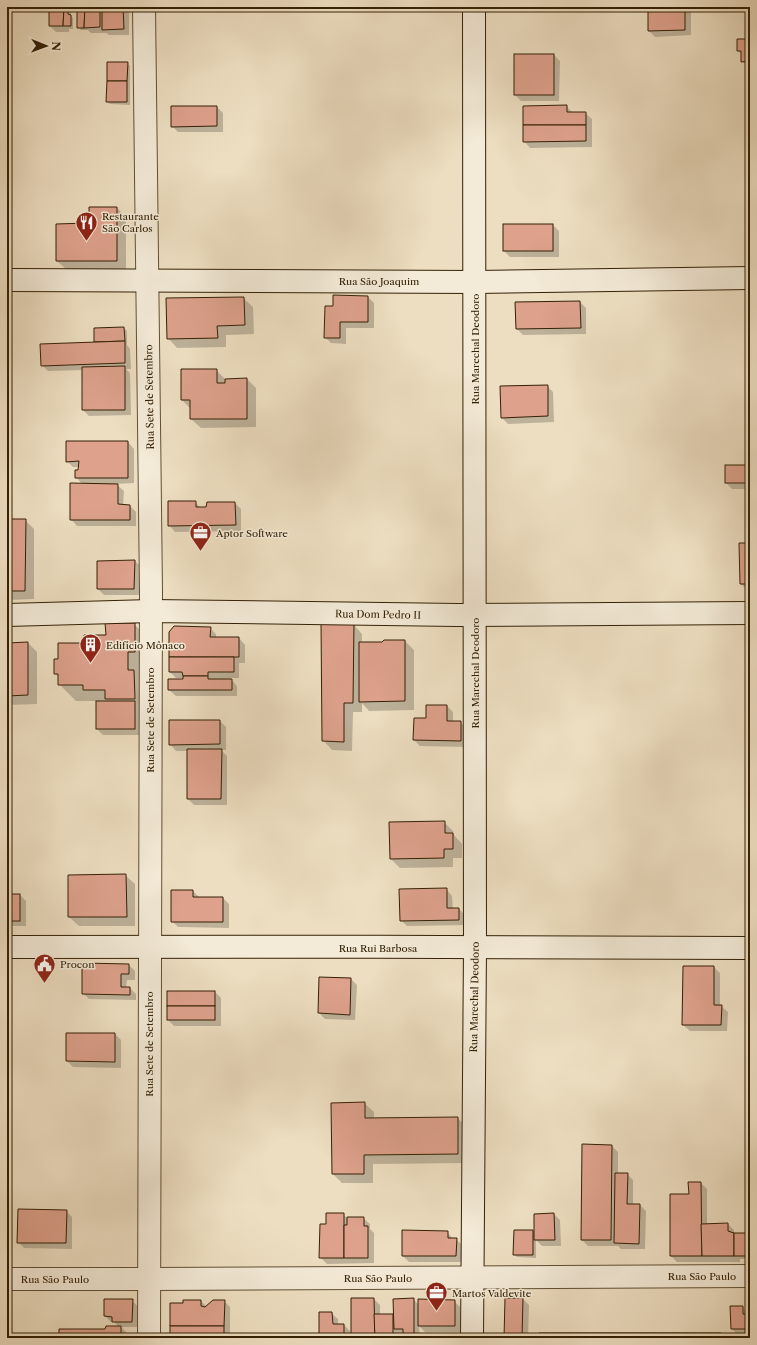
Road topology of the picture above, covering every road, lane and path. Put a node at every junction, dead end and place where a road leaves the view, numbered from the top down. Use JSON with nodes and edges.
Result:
{"nodes":[{"id":1,"x":144,"y":7,"type":"edge"},
{"id":2,"x":474,"y":7,"type":"edge"},
{"id":3,"x":750,"y":278,"type":"edge"},
{"id":4,"x":7,"y":280,"type":"edge"},
{"id":5,"x":147,"y":280,"type":"junction"},
{"id":6,"x":475,"y":282,"type":"junction"},
{"id":7,"x":151,"y":611,"type":"junction"},
{"id":8,"x":750,"y":614,"type":"edge"},
{"id":9,"x":7,"y":615,"type":"edge"},
{"id":10,"x":475,"y":615,"type":"junction"},
{"id":11,"x":150,"y":946,"type":"junction"},
{"id":12,"x":7,"y":947,"type":"edge"},
{"id":13,"x":475,"y":948,"type":"junction"},
{"id":14,"x":750,"y":948,"type":"edge"},
{"id":15,"x":750,"y":1276,"type":"edge"},
{"id":16,"x":472,"y":1277,"type":"junction"},
{"id":17,"x":7,"y":1279,"type":"edge"},
{"id":18,"x":149,"y":1280,"type":"junction"},
{"id":19,"x":149,"y":1338,"type":"edge"},
{"id":20,"x":472,"y":1338,"type":"edge"}],
"edges":[{"from":1,"to":5,"type":"main road","name":"Rua Sete de Setembro"},
{"from":2,"to":6,"type":"main road","name":"Rua Marechal Deodoro"},
{"from":3,"to":6,"type":"main road","name":"Rua São Joaquim"},
{"from":4,"to":5,"type":"main road","name":"Rua São Joaquim"},
{"from":5,"to":6,"type":"main road","name":"Rua São Joaquim"},
{"from":5,"to":7,"type":"main road","name":"Rua Sete de Setembro"},
{"from":6,"to":10,"type":"main road","name":"Rua Marechal Deodoro"},
{"from":7,"to":9,"type":"main road","name":"Rua Dom Pedro II"},
{"from":7,"to":10,"type":"main road","name":"Rua Dom Pedro II"},
{"from":7,"to":11,"type":"main road","name":"Rua Sete de Setembro"},
{"from":8,"to":10,"type":"main road","name":"Rua Dom Pedro II"},
{"from":10,"to":13,"type":"main road","name":"Rua Marechal Deodoro"},
{"from":11,"to":12,"type":"main road","name":"Rua Rui Barbosa"},
{"from":11,"to":13,"type":"main road","name":"Rua Rui Barbosa"},
{"from":11,"to":18,"type":"main road","name":"Rua Sete de Setembro"},
{"from":13,"to":14,"type":"main road","name":"Rua Rui Barbosa"},
{"from":13,"to":16,"type":"main road","name":"Rua Marechal Deodoro"},
{"from":15,"to":16,"type":"main road","name":"Rua São Paulo"},
{"from":16,"to":18,"type":"main road","name":"Rua São Paulo"},
{"from":16,"to":20,"type":"main road","name":"Rua Marechal Deodoro"},
{"from":17,"to":18,"type":"main road","name":"Rua São Paulo"},
{"from":18,"to":19,"type":"main road","name":"Rua Sete de Setembro"}]}
